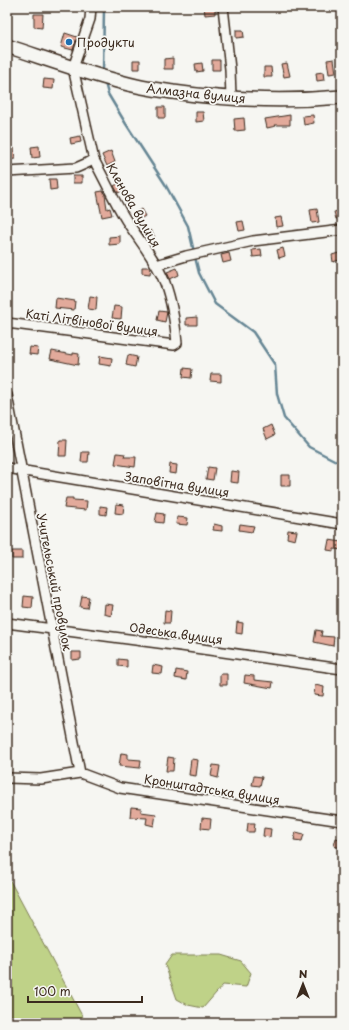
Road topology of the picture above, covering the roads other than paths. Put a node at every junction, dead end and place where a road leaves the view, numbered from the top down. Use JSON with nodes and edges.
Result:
{"nodes":[{"id":1,"x":91,"y":7,"type":"edge"},
{"id":2,"x":223,"y":7,"type":"edge"},
{"id":3,"x":7,"y":46,"type":"edge"},
{"id":4,"x":73,"y":68,"type":"junction"},
{"id":5,"x":231,"y":97,"type":"junction"},
{"id":6,"x":342,"y":97,"type":"edge"},
{"id":7,"x":94,"y":160,"type":"junction"},
{"id":8,"x":7,"y":172,"type":"edge"},
{"id":9,"x":342,"y":230,"type":"edge"},
{"id":10,"x":156,"y":265,"type":"junction"},
{"id":11,"x":7,"y":323,"type":"edge"},
{"id":12,"x":174,"y":345,"type":"joint"},
{"id":13,"x":7,"y":395,"type":"edge"},
{"id":14,"x":7,"y":468,"type":"edge"},
{"id":15,"x":22,"y":470,"type":"junction"},
{"id":16,"x":342,"y":524,"type":"edge"},
{"id":17,"x":7,"y":623,"type":"edge"},
{"id":18,"x":52,"y":629,"type":"junction"},
{"id":19,"x":342,"y":669,"type":"edge"},
{"id":20,"x":80,"y":774,"type":"junction"},
{"id":21,"x":7,"y":778,"type":"edge"},
{"id":22,"x":342,"y":821,"type":"edge"}],
"edges":[{"from":1,"to":4,"type":"street"},
{"from":2,"to":5,"type":"street"},
{"from":3,"to":4,"type":"main road","name":"Алмазна вулиця"},
{"from":4,"to":5,"type":"main road","name":"Алмазна вулиця"},
{"from":4,"to":7,"type":"street"},
{"from":5,"to":6,"type":"main road","name":"Алмазна вулиця"},
{"from":7,"to":8,"type":"street","name":"Кленова вулиця"},
{"from":7,"to":10,"type":"street","name":"Кленова вулиця"},
{"from":9,"to":10,"type":"street"},
{"from":10,"to":12,"type":"street","name":"Кленова вулиця"},
{"from":11,"to":12,"type":"street","name":"Каті Літвінової вулиця"},
{"from":13,"to":15,"type":"street","name":"Учительський провулок"},
{"from":14,"to":15,"type":"street","name":"Заповітна вулиця"},
{"from":15,"to":16,"type":"street","name":"Заповітна вулиця"},
{"from":15,"to":18,"type":"street","name":"Учительський провулок"},
{"from":17,"to":18,"type":"street","name":"Одеська вулиця"},
{"from":18,"to":19,"type":"street","name":"Одеська вулиця"},
{"from":18,"to":20,"type":"street","name":"Учительський провулок"},
{"from":20,"to":21,"type":"street"},
{"from":20,"to":22,"type":"street","name":"Кронштадтська вулиця"}]}
